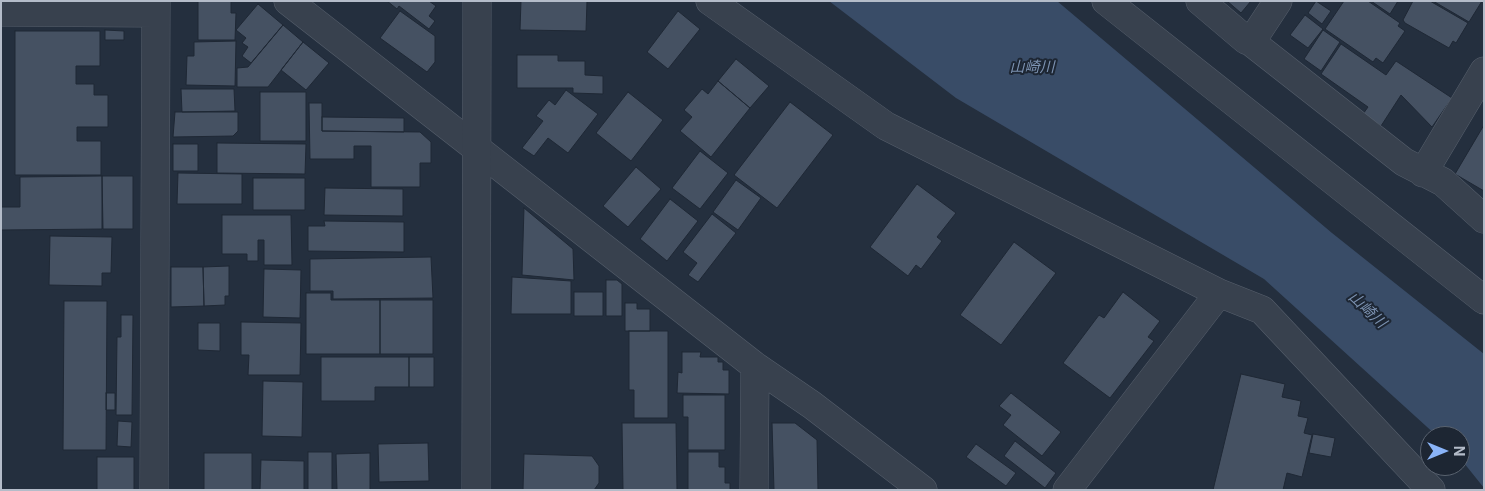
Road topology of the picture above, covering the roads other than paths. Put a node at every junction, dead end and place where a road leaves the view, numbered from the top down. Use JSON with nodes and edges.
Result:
{"nodes":[{"id":1,"x":288,"y":1,"type":"edge"},
{"id":2,"x":477,"y":1,"type":"edge"},
{"id":3,"x":710,"y":1,"type":"edge"},
{"id":4,"x":1106,"y":1,"type":"edge"},
{"id":5,"x":1200,"y":1,"type":"edge"},
{"id":6,"x":1278,"y":1,"type":"edge"},
{"id":7,"x":156,"y":7,"type":"edge"},
{"id":8,"x":1,"y":12,"type":"edge"},
{"id":9,"x":1252,"y":42,"type":"junction"},
{"id":10,"x":1484,"y":71,"type":"edge"},
{"id":11,"x":477,"y":149,"type":"junction"},
{"id":12,"x":1423,"y":173,"type":"junction"},
{"id":13,"x":1484,"y":219,"type":"edge"},
{"id":14,"x":1219,"y":293,"type":"junction"},
{"id":15,"x":1484,"y":300,"type":"edge"},
{"id":16,"x":755,"y":366,"type":"junction"},
{"id":17,"x":154,"y":490,"type":"edge"},
{"id":18,"x":476,"y":490,"type":"edge"},
{"id":19,"x":754,"y":490,"type":"edge"},
{"id":20,"x":924,"y":490,"type":"edge"},
{"id":21,"x":1066,"y":490,"type":"edge"},
{"id":22,"x":1431,"y":490,"type":"edge"}],
"edges":[{"from":1,"to":11,"type":"street"},
{"from":2,"to":11,"type":"street"},
{"from":3,"to":14,"type":"street"},
{"from":4,"to":15,"type":"street"},
{"from":5,"to":9,"type":"street"},
{"from":6,"to":9,"type":"street"},
{"from":7,"to":8,"type":"street"},
{"from":7,"to":17,"type":"street"},
{"from":9,"to":12,"type":"street"},
{"from":10,"to":12,"type":"street"},
{"from":11,"to":16,"type":"street"},
{"from":11,"to":18,"type":"street"},
{"from":12,"to":13,"type":"street"},
{"from":14,"to":21,"type":"street"},
{"from":14,"to":22,"type":"street"},
{"from":16,"to":19,"type":"street"},
{"from":16,"to":20,"type":"street"}]}
